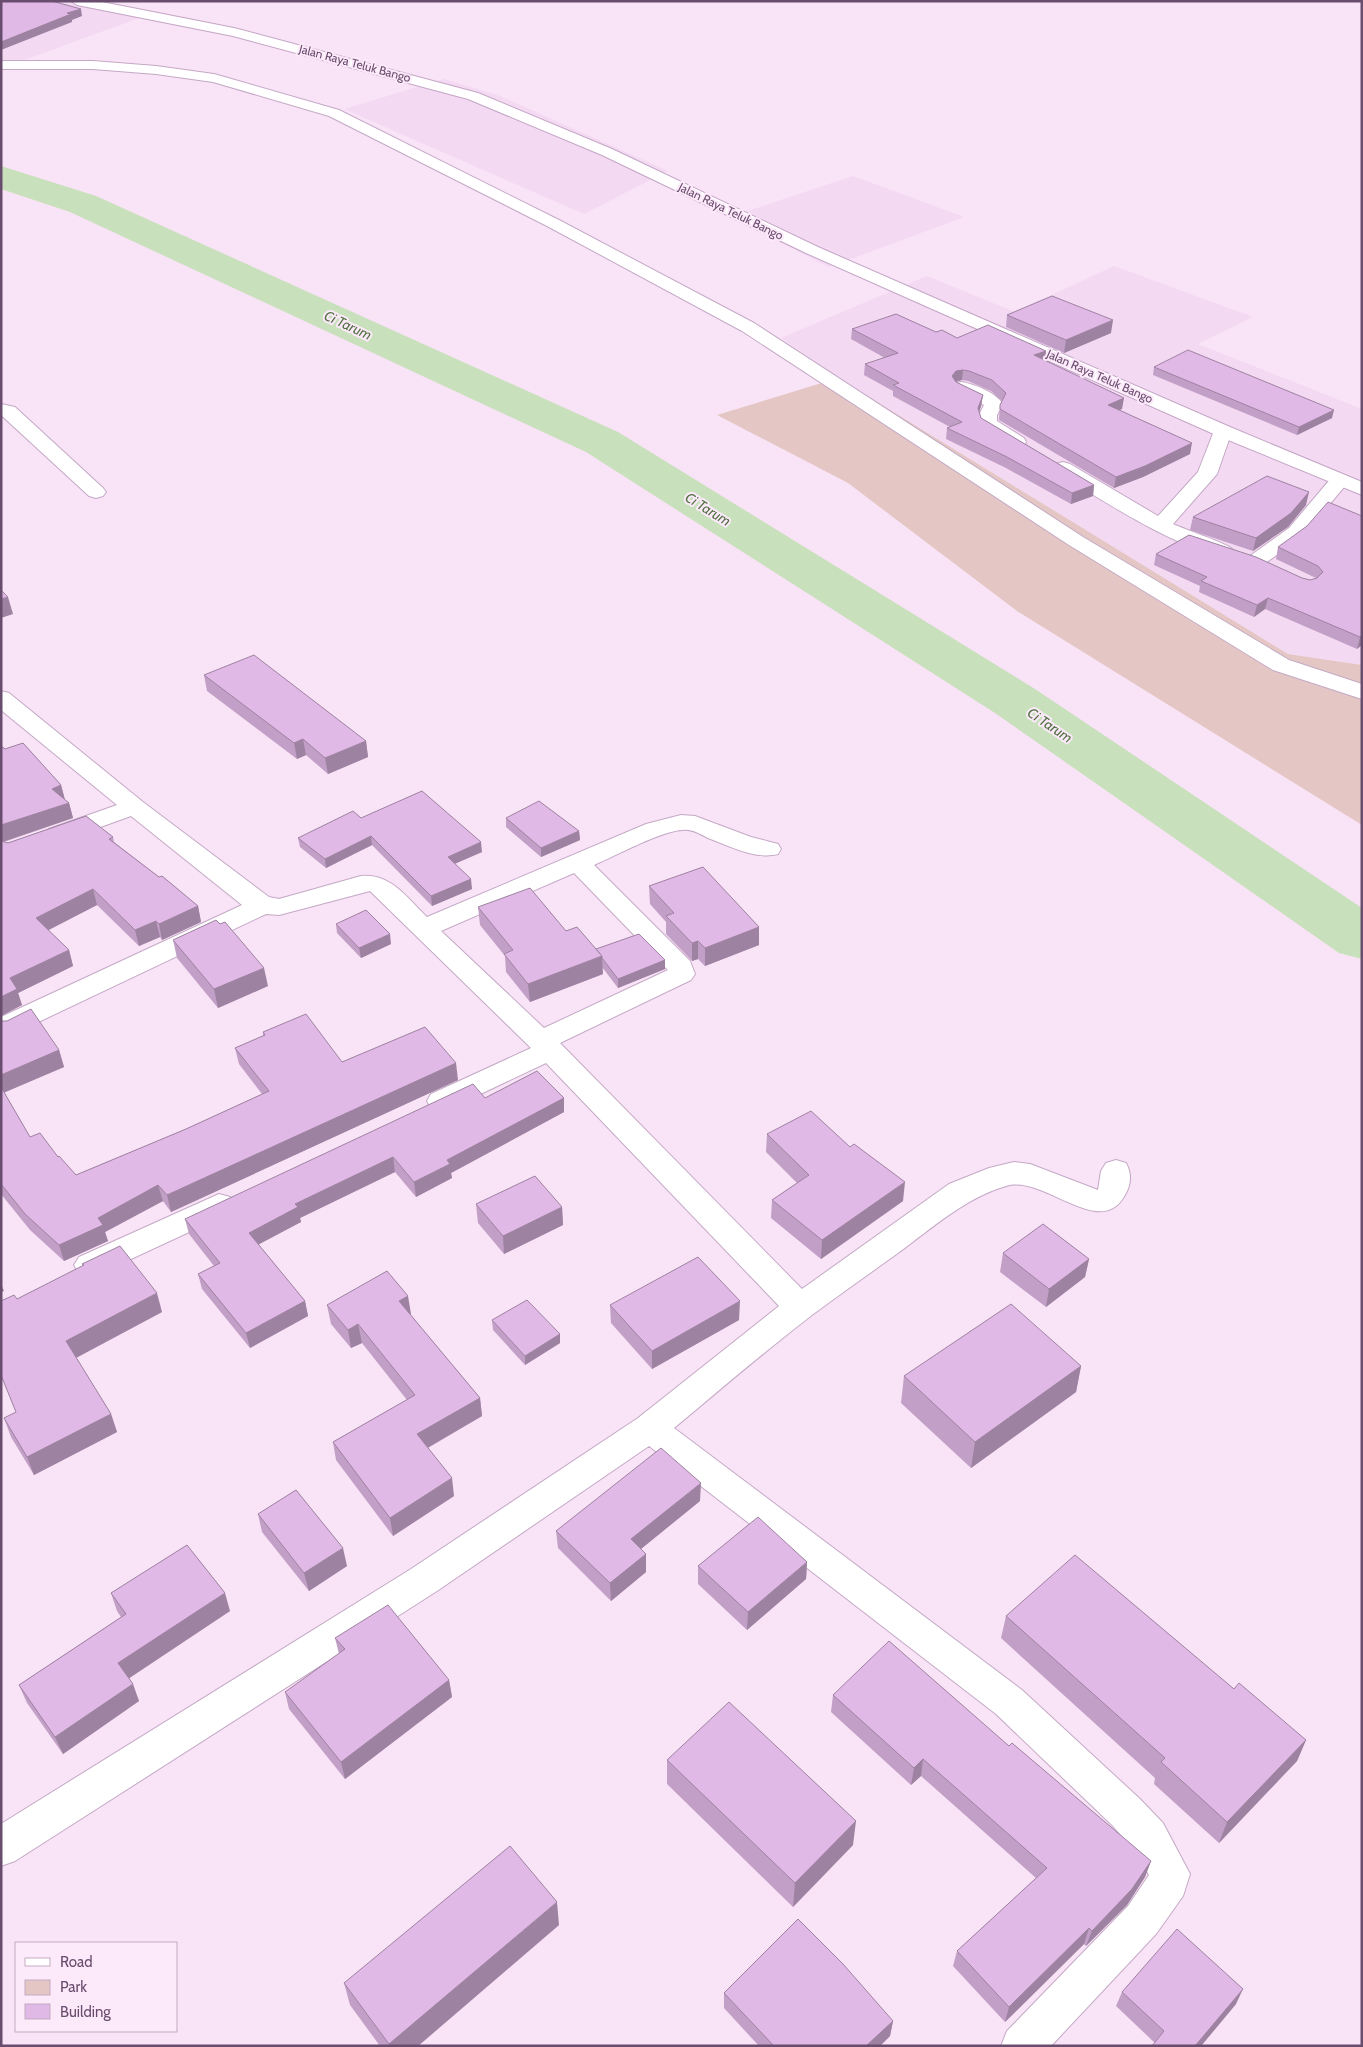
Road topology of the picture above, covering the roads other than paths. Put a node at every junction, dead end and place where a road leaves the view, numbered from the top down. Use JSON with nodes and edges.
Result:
{"nodes":[{"id":1,"x":77,"y":1,"type":"edge"},
{"id":2,"x":1,"y":65,"type":"edge"},
{"id":3,"x":962,"y":387,"type":"edge"},
{"id":4,"x":1,"y":409,"type":"edge"},
{"id":5,"x":1224,"y":431,"type":"junction"},
{"id":6,"x":1340,"y":480,"type":"junction"},
{"id":7,"x":1362,"y":489,"type":"edge"},
{"id":8,"x":96,"y":492,"type":"dead end"},
{"id":9,"x":1160,"y":526,"type":"junction"},
{"id":10,"x":1257,"y":560,"type":"junction"},
{"id":11,"x":1277,"y":569,"type":"edge"},
{"id":12,"x":1362,"y":692,"type":"edge"},
{"id":13,"x":1,"y":698,"type":"edge"},
{"id":14,"x":134,"y":807,"type":"junction"},
{"id":15,"x":40,"y":840,"type":"edge"},
{"id":16,"x":769,"y":849,"type":"dead end"},
{"id":17,"x":577,"y":862,"type":"junction"},
{"id":18,"x":263,"y":905,"type":"junction"},
{"id":19,"x":425,"y":928,"type":"junction"},
{"id":20,"x":1,"y":1028,"type":"edge"},
{"id":21,"x":546,"y":1046,"type":"junction"},
{"id":22,"x":416,"y":1112,"type":"edge"},
{"id":23,"x":1116,"y":1170,"type":"dead end"},
{"id":24,"x":247,"y":1192,"type":"edge"},
{"id":25,"x":62,"y":1278,"type":"edge"},
{"id":26,"x":800,"y":1307,"type":"junction"},
{"id":27,"x":650,"y":1428,"type":"junction"},
{"id":28,"x":1,"y":1847,"type":"edge"},
{"id":29,"x":1022,"y":2046,"type":"edge"}],
"edges":[{"from":1,"to":5,"type":"street","name":"Jalan Raya Teluk Bango"},
{"from":2,"to":12,"type":"street"},
{"from":3,"to":9,"type":"street"},
{"from":4,"to":8,"type":"street"},
{"from":5,"to":6,"type":"street","name":"Jalan Raya Teluk Bango"},
{"from":5,"to":9,"type":"street"},
{"from":6,"to":7,"type":"street","name":"Jalan Raya Teluk Bango"},
{"from":6,"to":10,"type":"street"},
{"from":9,"to":10,"type":"street"},
{"from":10,"to":11,"type":"street"},
{"from":13,"to":14,"type":"street"},
{"from":14,"to":15,"type":"street"},
{"from":14,"to":18,"type":"street"},
{"from":16,"to":17,"type":"street"},
{"from":17,"to":19,"type":"street"},
{"from":17,"to":21,"type":"street"},
{"from":18,"to":19,"type":"street"},
{"from":18,"to":20,"type":"street"},
{"from":19,"to":21,"type":"street"},
{"from":21,"to":22,"type":"street"},
{"from":21,"to":26,"type":"street"},
{"from":23,"to":26,"type":"street"},
{"from":24,"to":25,"type":"street"},
{"from":26,"to":27,"type":"street"},
{"from":27,"to":28,"type":"street"},
{"from":27,"to":29,"type":"street"}]}
